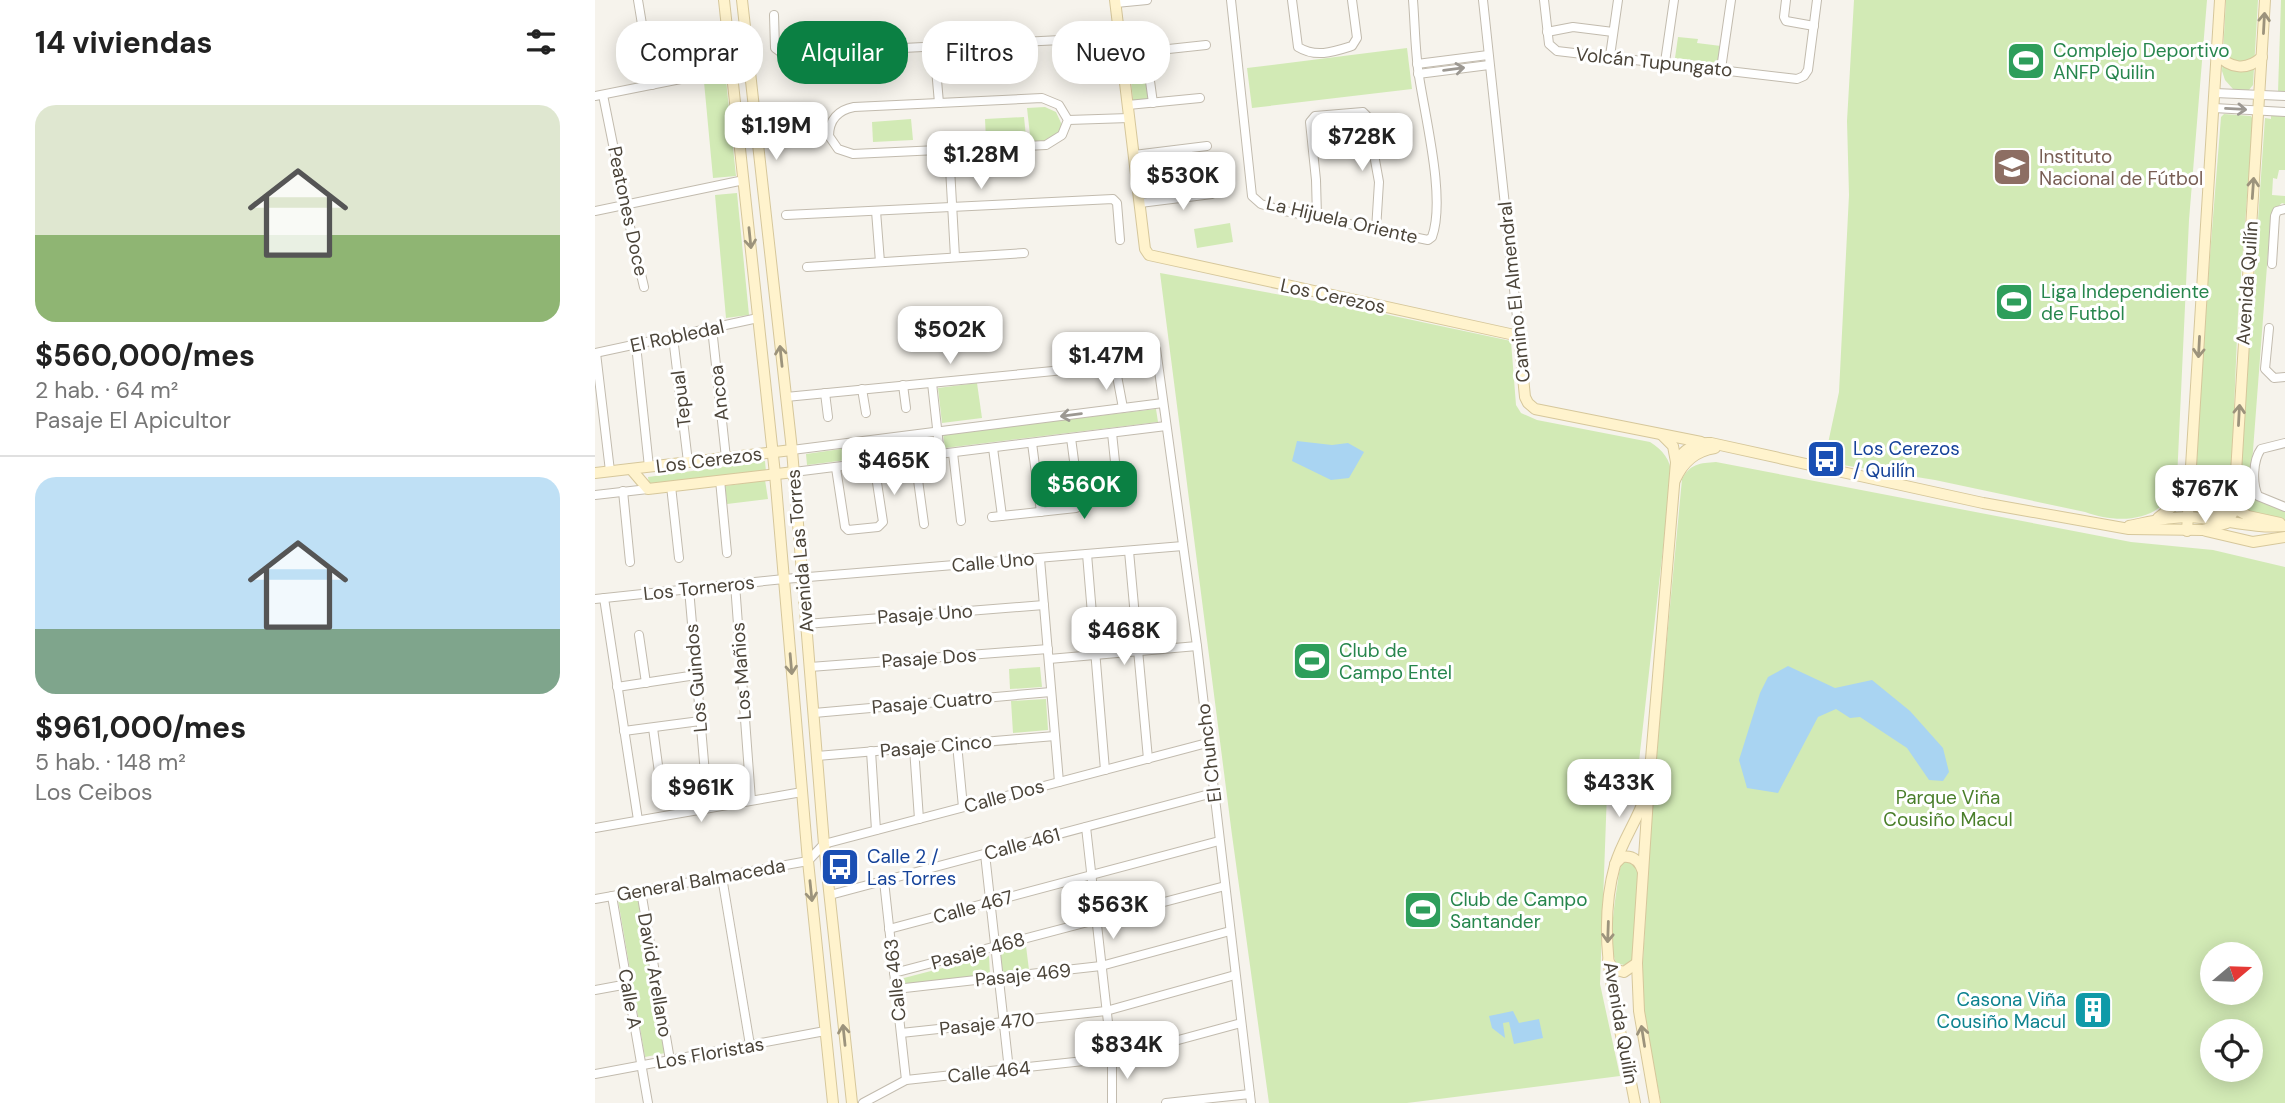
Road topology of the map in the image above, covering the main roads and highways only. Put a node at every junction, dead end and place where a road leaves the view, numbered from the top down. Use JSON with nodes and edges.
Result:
{"nodes":[{"id":1,"x":724,"y":0,"type":"edge"},
{"id":2,"x":742,"y":0,"type":"edge"},
{"id":3,"x":2220,"y":0,"type":"edge"},
{"id":4,"x":2265,"y":0,"type":"edge"},
{"id":5,"x":1116,"y":2,"type":"edge"},
{"id":6,"x":726,"y":21,"type":"edge"},
{"id":7,"x":744,"y":21,"type":"edge"},
{"id":8,"x":2217,"y":54,"type":"junction"},
{"id":9,"x":2262,"y":57,"type":"junction"},
{"id":10,"x":733,"y":84,"type":"edge"},
{"id":11,"x":751,"y":84,"type":"edge"},
{"id":12,"x":763,"y":194,"type":"junction"},
{"id":13,"x":745,"y":195,"type":"junction"},
{"id":14,"x":1519,"y":336,"type":"joint"},
{"id":15,"x":1660,"y":435,"type":"junction"},
{"id":16,"x":1676,"y":438,"type":"junction"},
{"id":17,"x":1704,"y":443,"type":"junction"},
{"id":18,"x":1726,"y":448,"type":"junction"},
{"id":19,"x":792,"y":450,"type":"junction"},
{"id":20,"x":773,"y":452,"type":"junction"},
{"id":21,"x":1683,"y":458,"type":"junction"},
{"id":22,"x":631,"y":469,"type":"junction"},
{"id":23,"x":2191,"y":471,"type":"junction"},
{"id":24,"x":794,"y":472,"type":"junction"},
{"id":25,"x":595,"y":473,"type":"edge"},
{"id":26,"x":775,"y":474,"type":"junction"},
{"id":27,"x":2190,"y":498,"type":"junction"},
{"id":28,"x":2234,"y":508,"type":"junction"},
{"id":29,"x":2189,"y":517,"type":"junction"},
{"id":30,"x":2156,"y":519,"type":"junction"},
{"id":31,"x":2229,"y":521,"type":"junction"},
{"id":32,"x":2285,"y":525,"type":"edge"},
{"id":33,"x":2123,"y":528,"type":"junction"},
{"id":34,"x":2203,"y":530,"type":"junction"},
{"id":35,"x":2187,"y":531,"type":"junction"},
{"id":36,"x":2285,"y":537,"type":"edge"},
{"id":37,"x":1649,"y":783,"type":"junction"},
{"id":38,"x":1615,"y":864,"type":"junction"},
{"id":39,"x":1643,"y":872,"type":"junction"},
{"id":40,"x":1608,"y":961,"type":"junction"},
{"id":41,"x":1637,"y":963,"type":"junction"},
{"id":42,"x":833,"y":1103,"type":"edge"},
{"id":43,"x":852,"y":1103,"type":"edge"},
{"id":44,"x":1635,"y":1103,"type":"edge"},
{"id":45,"x":1655,"y":1103,"type":"edge"}],
"edges":[{"from":1,"to":6,"type":"main road","name":"Avenida Las Torres"},
{"from":2,"to":7,"type":"main road","name":"Avenida Las Torres"},
{"from":3,"to":8,"type":"main road"},
{"from":9,"to":4,"type":"main road","name":"Avenida Quilín","one_way":true},
{"from":5,"to":14,"type":"main road","name":"Los Cerezos"},
{"from":8,"to":9,"type":"main road"},
{"from":8,"to":23,"type":"main road","one_way":true},
{"from":28,"to":9,"type":"main road","name":"Avenida Quilín","one_way":true},
{"from":10,"to":13,"type":"main road","name":"Avenida Las Torres"},
{"from":11,"to":12,"type":"main road","name":"Avenida Las Torres"},
{"from":12,"to":13,"type":"main road"},
{"from":19,"to":12,"type":"main road","name":"Avenida Las Torres","one_way":true},
{"from":13,"to":20,"type":"main road","name":"Avenida Las Torres","one_way":true},
{"from":14,"to":15,"type":"main road","name":"Camino El Almendral"},
{"from":15,"to":16,"type":"main road","name":"Camino El Almendral"},
{"from":15,"to":21,"type":"main road"},
{"from":16,"to":17,"type":"main road","name":"Camino El Almendral"},
{"from":16,"to":21,"type":"main road"},
{"from":17,"to":18,"type":"main road"},
{"from":17,"to":21,"type":"main road"},
{"from":18,"to":21,"type":"main road"},
{"from":18,"to":33,"type":"main road"},
{"from":19,"to":20,"type":"main road","name":"Los Cerezos"},
{"from":19,"to":24,"type":"main road","name":"Avenida Las Torres"},
{"from":20,"to":22,"type":"main road","name":"Los Cerezos"},
{"from":20,"to":26,"type":"main road","name":"Avenida Las Torres"},
{"from":21,"to":37,"type":"main road","name":"Avenida Quilín"},
{"from":22,"to":25,"type":"main road","name":"Los Cerezos"},
{"from":22,"to":26,"type":"main road","name":"Los Cerezos"},
{"from":23,"to":27,"type":"main road"},
{"from":23,"to":30,"type":"main road"},
{"from":24,"to":26,"type":"main road","name":"Los Cerezos"},
{"from":43,"to":24,"type":"main road","name":"Avenida Las Torres","one_way":true},
{"from":26,"to":42,"type":"main road","name":"Avenida Las Torres","one_way":true},
{"from":27,"to":28,"type":"main road"},
{"from":27,"to":29,"type":"main road"},
{"from":28,"to":31,"type":"main road","name":"Avenida Quilín"},
{"from":28,"to":32,"type":"main road"},
{"from":29,"to":30,"type":"main road"},
{"from":29,"to":31,"type":"main road"},
{"from":29,"to":35,"type":"main road"},
{"from":30,"to":33,"type":"main road"},
{"from":31,"to":32,"type":"main road"},
{"from":31,"to":34,"type":"main road"},
{"from":33,"to":35,"type":"main road"},
{"from":34,"to":35,"type":"main road"},
{"from":34,"to":36,"type":"main road"},
{"from":37,"to":38,"type":"main road","name":"Avenida Quilín"},
{"from":37,"to":39,"type":"main road","name":"Avenida Quilín"},
{"from":38,"to":39,"type":"main road"},
{"from":38,"to":40,"type":"main road","name":"Avenida Quilín","one_way":true},
{"from":39,"to":41,"type":"main road","name":"Avenida Quilín"},
{"from":40,"to":41,"type":"main road"},
{"from":40,"to":44,"type":"main road","name":"Avenida Quilín"},
{"from":45,"to":41,"type":"main road","name":"Avenida Quilín","one_way":true}]}
